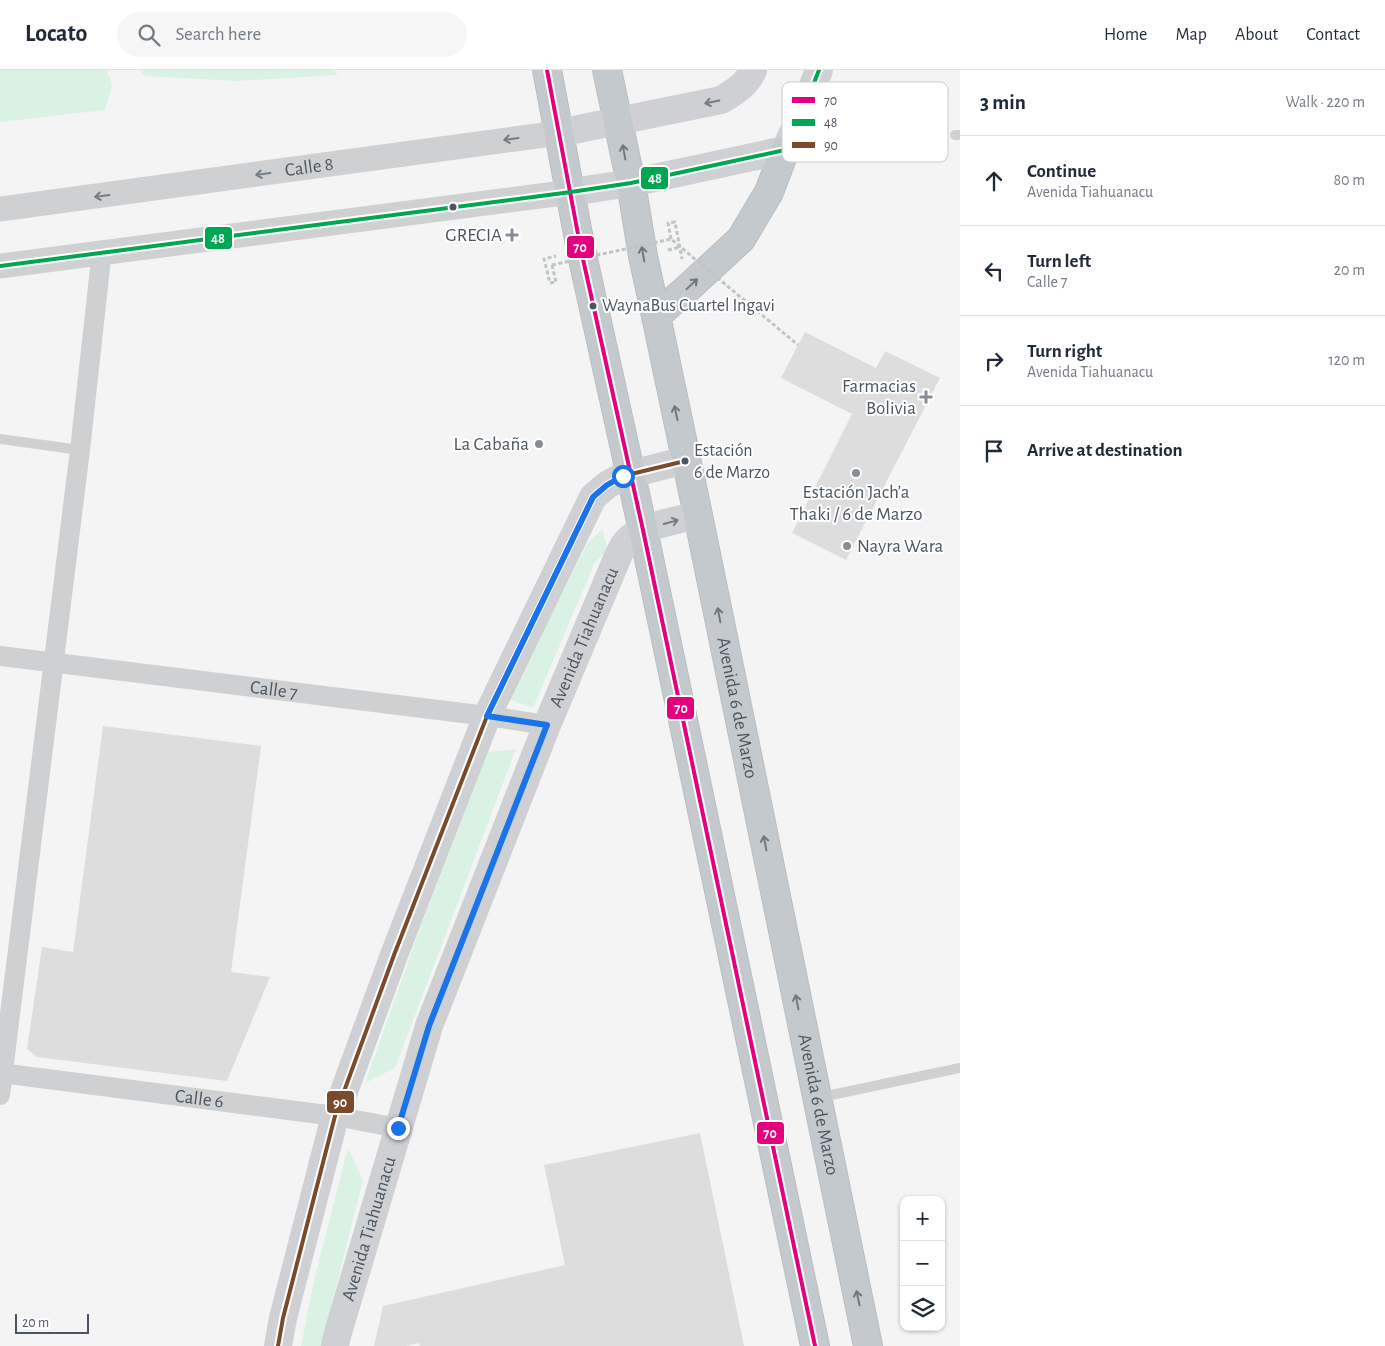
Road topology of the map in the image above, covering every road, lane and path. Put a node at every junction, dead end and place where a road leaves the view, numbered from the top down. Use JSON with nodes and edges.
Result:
{"nodes":[{"id":1,"x":547,"y":70,"type":"edge"},
{"id":2,"x":607,"y":70,"type":"edge"},
{"id":3,"x":753,"y":70,"type":"edge"},
{"id":4,"x":819,"y":70,"type":"edge"},
{"id":5,"x":814,"y":82,"type":"edge"},
{"id":6,"x":619,"y":121,"type":"junction"},
{"id":7,"x":559,"y":133,"type":"junction"},
{"id":8,"x":782,"y":151,"type":"edge"},
{"id":9,"x":782,"y":157,"type":"edge"},
{"id":10,"x":631,"y":182,"type":"junction"},
{"id":11,"x":571,"y":192,"type":"junction"},
{"id":12,"x":0,"y":209,"type":"edge"},
{"id":13,"x":672,"y":239,"type":"junction"},
{"id":14,"x":680,"y":248,"type":"dead end"},
{"id":15,"x":100,"y":253,"type":"junction"},
{"id":16,"x":544,"y":259,"type":"dead end"},
{"id":17,"x":0,"y":266,"type":"edge"},
{"id":18,"x":656,"y":316,"type":"junction"},
{"id":19,"x":798,"y":345,"type":"dead end"},
{"id":20,"x":0,"y":439,"type":"edge"},
{"id":21,"x":80,"y":450,"type":"junction"},
{"id":22,"x":686,"y":460,"type":"junction"},
{"id":23,"x":631,"y":474,"type":"junction"},
{"id":24,"x":698,"y":515,"type":"junction"},
{"id":25,"x":643,"y":530,"type":"junction"},
{"id":26,"x":0,"y":656,"type":"edge"},
{"id":27,"x":54,"y":663,"type":"junction"},
{"id":28,"x":487,"y":716,"type":"junction"},
{"id":29,"x":547,"y":725,"type":"junction"},
{"id":30,"x":960,"y":1068,"type":"edge"},
{"id":31,"x":2,"y":1073,"type":"edge"},
{"id":32,"x":0,"y":1095,"type":"edge"},
{"id":33,"x":816,"y":1098,"type":"junction"},
{"id":34,"x":335,"y":1116,"type":"junction"},
{"id":35,"x":398,"y":1128,"type":"junction"},
{"id":36,"x":278,"y":1346,"type":"edge"},
{"id":37,"x":335,"y":1346,"type":"edge"},
{"id":38,"x":815,"y":1346,"type":"edge"},
{"id":39,"x":868,"y":1346,"type":"edge"}],
"edges":[{"from":1,"to":7,"type":"highway"},
{"from":2,"to":6,"type":"highway","name":"Avenida 6 de Marzo"},
{"from":3,"to":6,"type":"main road","one_way":true},
{"from":4,"to":5,"type":"main road"},
{"from":6,"to":7,"type":"main road","name":"Calle 8"},
{"from":10,"to":6,"type":"highway","name":"Avenida 6 de Marzo","one_way":true},
{"from":7,"to":11,"type":"highway"},
{"from":7,"to":12,"type":"street","name":"Calle 8","one_way":true},
{"from":8,"to":10,"type":"main road"},
{"from":18,"to":9,"type":"highway","one_way":true},
{"from":10,"to":11,"type":"main road"},
{"from":18,"to":10,"type":"highway","name":"Avenida 6 de Marzo","one_way":true},
{"from":11,"to":15,"type":"street"},
{"from":11,"to":23,"type":"highway"},
{"from":13,"to":14,"type":"path"},
{"from":13,"to":16,"type":"path","bridge":true},
{"from":13,"to":19,"type":"path","bridge":true},
{"from":15,"to":17,"type":"street"},
{"from":15,"to":21,"type":"street"},
{"from":22,"to":18,"type":"highway","name":"Avenida 6 de Marzo","one_way":true},
{"from":20,"to":21,"type":"lane"},
{"from":21,"to":27,"type":"street"},
{"from":22,"to":23,"type":"main road"},
{"from":22,"to":24,"type":"highway","name":"Avenida 6 de Marzo"},
{"from":23,"to":25,"type":"highway"},
{"from":23,"to":28,"type":"main road"},
{"from":25,"to":24,"type":"main road","name":"Avenida Tiahuanacu","one_way":true},
{"from":33,"to":24,"type":"highway","name":"Avenida 6 de Marzo","one_way":true},
{"from":25,"to":29,"type":"main road","name":"Avenida Tiahuanacu"},
{"from":25,"to":38,"type":"highway"},
{"from":26,"to":27,"type":"street","name":"Calle 7"},
{"from":27,"to":28,"type":"street","name":"Calle 7"},
{"from":27,"to":31,"type":"street"},
{"from":28,"to":29,"type":"street","name":"Calle 7"},
{"from":28,"to":34,"type":"main road"},
{"from":29,"to":35,"type":"main road","name":"Avenida Tiahuanacu"},
{"from":30,"to":33,"type":"lane"},
{"from":31,"to":32,"type":"street"},
{"from":31,"to":34,"type":"street","name":"Calle 6"},
{"from":39,"to":33,"type":"highway","name":"Avenida 6 de Marzo","one_way":true},
{"from":34,"to":35,"type":"street","name":"Calle 6"},
{"from":34,"to":36,"type":"main road"},
{"from":35,"to":37,"type":"main road","name":"Avenida Tiahuanacu"}]}
